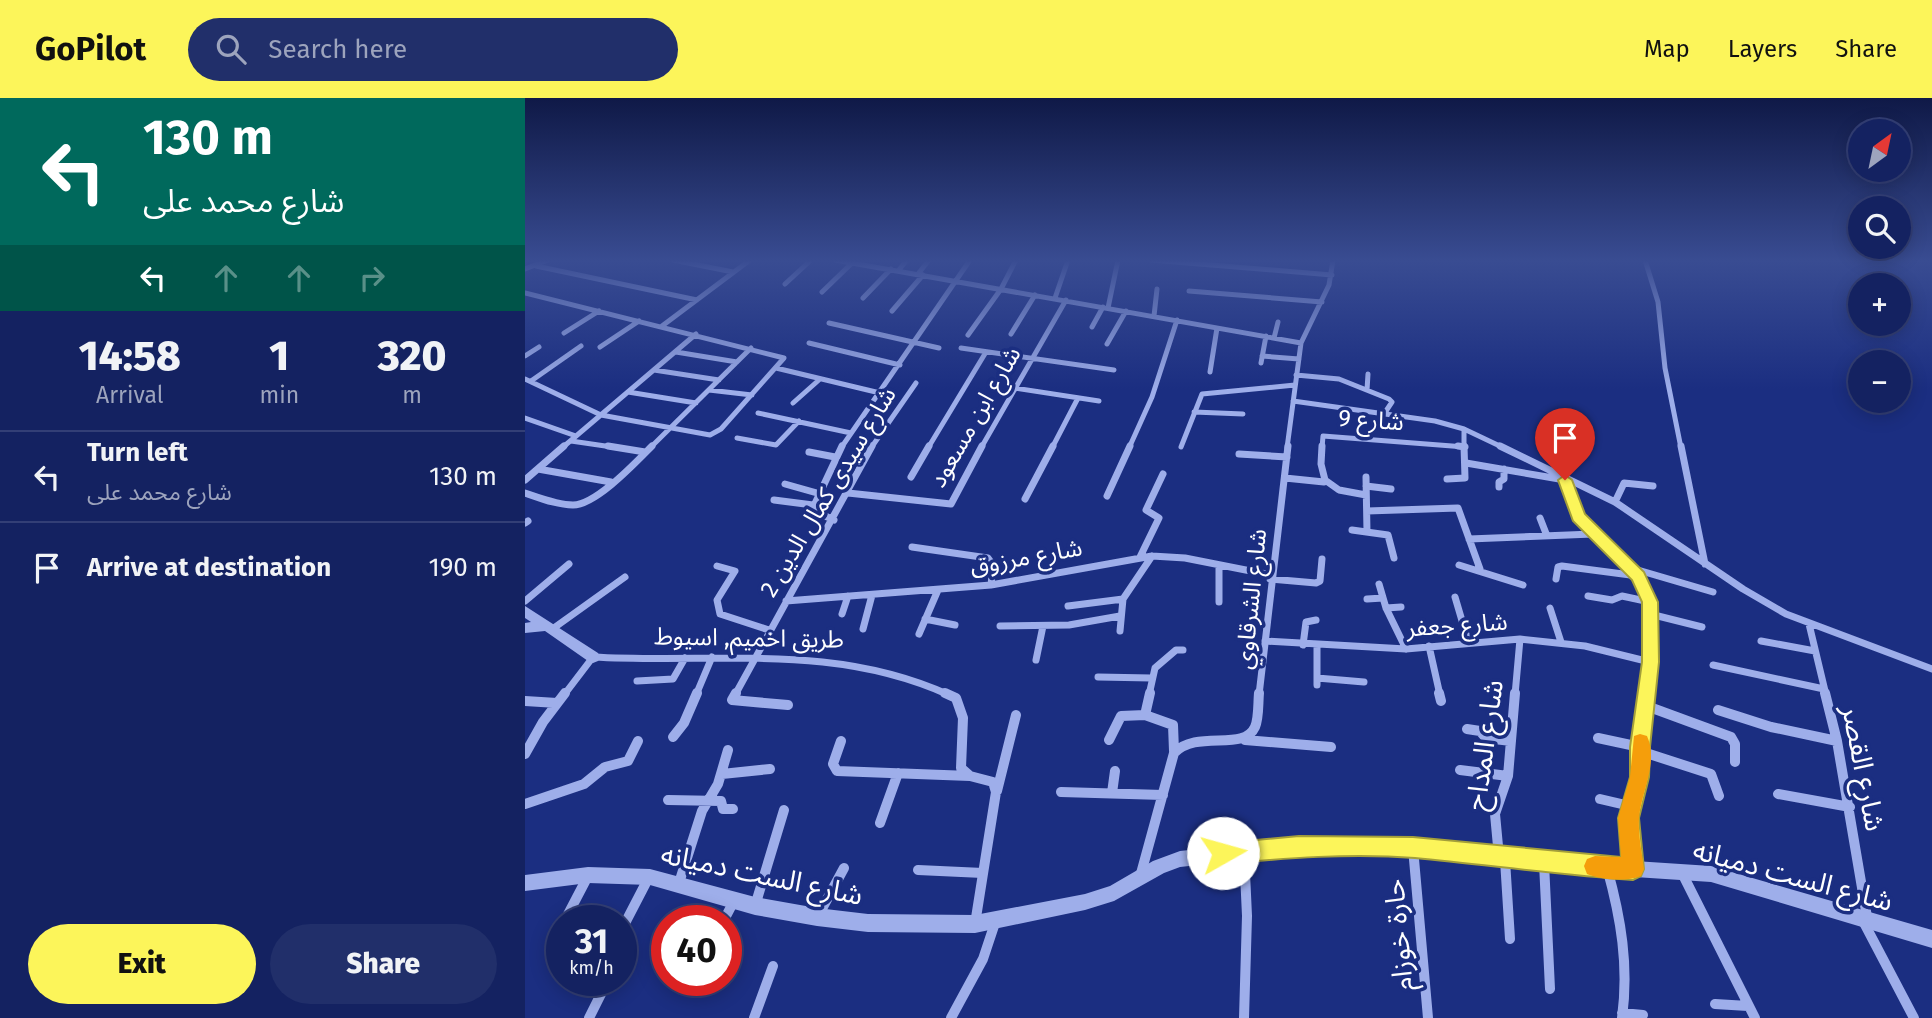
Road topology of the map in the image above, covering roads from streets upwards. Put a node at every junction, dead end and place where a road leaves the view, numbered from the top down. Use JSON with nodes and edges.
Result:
{"nodes":[{"id":1,"x":566,"y":303,"type":"edge"},
{"id":2,"x":693,"y":303,"type":"edge"},
{"id":3,"x":898,"y":303,"type":"edge"},
{"id":4,"x":942,"y":303,"type":"edge"},
{"id":5,"x":991,"y":303,"type":"edge"},
{"id":6,"x":1030,"y":303,"type":"edge"},
{"id":7,"x":1064,"y":303,"type":"edge"},
{"id":8,"x":1082,"y":303,"type":"edge"},
{"id":9,"x":1106,"y":303,"type":"edge"},
{"id":10,"x":1155,"y":303,"type":"edge"},
{"id":11,"x":1321,"y":303,"type":"edge"},
{"id":12,"x":1658,"y":303,"type":"edge"},
{"id":13,"x":1105,"y":307,"type":"junction"},
{"id":14,"x":599,"y":311,"type":"junction"},
{"id":15,"x":892,"y":311,"type":"dead end"},
{"id":16,"x":1126,"y":311,"type":"junction"},
{"id":17,"x":1154,"y":316,"type":"junction"},
{"id":18,"x":1177,"y":320,"type":"junction"},
{"id":19,"x":639,"y":321,"type":"junction"},
{"id":20,"x":1278,"y":322,"type":"dead end"},
{"id":21,"x":829,"y":323,"type":"dead end"},
{"id":22,"x":662,"y":326,"type":"junction"},
{"id":23,"x":1092,"y":327,"type":"dead end"},
{"id":24,"x":1217,"y":328,"type":"junction"},
{"id":25,"x":564,"y":333,"type":"dead end"},
{"id":26,"x":696,"y":334,"type":"junction"},
{"id":27,"x":1011,"y":334,"type":"dead end"},
{"id":28,"x":968,"y":335,"type":"dead end"},
{"id":29,"x":1266,"y":336,"type":"junction"},
{"id":30,"x":1274,"y":338,"type":"junction"},
{"id":31,"x":1301,"y":342,"type":"junction"},
{"id":32,"x":809,"y":343,"type":"dead end"},
{"id":33,"x":1107,"y":344,"type":"dead end"},
{"id":34,"x":914,"y":345,"type":"junction"},
{"id":35,"x":581,"y":346,"type":"dead end"},
{"id":36,"x":539,"y":347,"type":"dead end"},
{"id":37,"x":600,"y":347,"type":"dead end"},
{"id":38,"x":751,"y":348,"type":"junction"},
{"id":39,"x":939,"y":348,"type":"dead end"},
{"id":40,"x":961,"y":348,"type":"dead end"},
{"id":41,"x":675,"y":352,"type":"junction"},
{"id":42,"x":986,"y":352,"type":"junction"},
{"id":43,"x":525,"y":356,"type":"edge"},
{"id":44,"x":1030,"y":359,"type":"junction"},
{"id":45,"x":1299,"y":359,"type":"junction"},
{"id":46,"x":737,"y":362,"type":"junction"},
{"id":47,"x":900,"y":365,"type":"junction"},
{"id":48,"x":776,"y":368,"type":"junction"},
{"id":49,"x":654,"y":370,"type":"junction"},
{"id":50,"x":1114,"y":370,"type":"dead end"},
{"id":51,"x":1210,"y":372,"type":"dead end"},
{"id":52,"x":1368,"y":374,"type":"dead end"},
{"id":53,"x":1296,"y":375,"type":"junction"},
{"id":54,"x":820,"y":379,"type":"junction"},
{"id":55,"x":528,"y":380,"type":"edge"},
{"id":56,"x":719,"y":380,"type":"junction"},
{"id":57,"x":916,"y":383,"type":"dead end"},
{"id":58,"x":1295,"y":386,"type":"junction"},
{"id":59,"x":1014,"y":388,"type":"junction"},
{"id":60,"x":709,"y":390,"type":"junction"},
{"id":61,"x":1367,"y":390,"type":"junction"},
{"id":62,"x":628,"y":392,"type":"junction"},
{"id":63,"x":880,"y":393,"type":"junction"},
{"id":64,"x":752,"y":395,"type":"junction"},
{"id":65,"x":1078,"y":398,"type":"junction"},
{"id":66,"x":1099,"y":401,"type":"dead end"},
{"id":67,"x":1293,"y":401,"type":"junction"},
{"id":68,"x":696,"y":403,"type":"junction"},
{"id":69,"x":793,"y":403,"type":"dead end"},
{"id":70,"x":1194,"y":412,"type":"junction"},
{"id":71,"x":758,"y":413,"type":"dead end"},
{"id":72,"x":1243,"y":414,"type":"dead end"},
{"id":73,"x":1384,"y":414,"type":"junction"},
{"id":74,"x":601,"y":415,"type":"junction"},
{"id":75,"x":525,"y":418,"type":"edge"},
{"id":76,"x":799,"y":421,"type":"junction"},
{"id":77,"x":670,"y":429,"type":"junction"},
{"id":78,"x":1464,"y":429,"type":"junction"},
{"id":79,"x":851,"y":433,"type":"junction"},
{"id":80,"x":574,"y":438,"type":"junction"},
{"id":81,"x":737,"y":438,"type":"dead end"},
{"id":82,"x":1181,"y":447,"type":"dead end"},
{"id":83,"x":1465,"y":447,"type":"junction"},
{"id":84,"x":645,"y":452,"type":"junction"},
{"id":85,"x":809,"y":452,"type":"dead end"},
{"id":86,"x":1239,"y":454,"type":"dead end"},
{"id":87,"x":835,"y":457,"type":"junction"},
{"id":88,"x":1287,"y":457,"type":"junction"},
{"id":89,"x":1466,"y":463,"type":"junction"},
{"id":90,"x":538,"y":469,"type":"junction"},
{"id":91,"x":1504,"y":469,"type":"junction"},
{"id":92,"x":1163,"y":474,"type":"dead end"},
{"id":93,"x":527,"y":477,"type":"edge"},
{"id":94,"x":911,"y":477,"type":"dead end"},
{"id":95,"x":1366,"y":477,"type":"dead end"},
{"id":96,"x":1285,"y":478,"type":"junction"},
{"id":97,"x":1447,"y":479,"type":"dead end"},
{"id":98,"x":1565,"y":480,"type":"junction"},
{"id":99,"x":611,"y":482,"type":"junction"},
{"id":100,"x":1324,"y":482,"type":"junction"},
{"id":101,"x":785,"y":484,"type":"dead end"},
{"id":102,"x":1653,"y":485,"type":"dead end"},
{"id":103,"x":1366,"y":486,"type":"junction"},
{"id":104,"x":1499,"y":487,"type":"dead end"},
{"id":105,"x":1391,"y":489,"type":"dead end"},
{"id":106,"x":525,"y":493,"type":"edge"},
{"id":107,"x":817,"y":493,"type":"junction"},
{"id":108,"x":848,"y":493,"type":"junction"},
{"id":109,"x":1366,"y":495,"type":"junction"},
{"id":110,"x":1107,"y":496,"type":"dead end"},
{"id":111,"x":1025,"y":499,"type":"dead end"},
{"id":112,"x":774,"y":500,"type":"dead end"},
{"id":113,"x":1615,"y":502,"type":"junction"},
{"id":114,"x":813,"y":505,"type":"junction"},
{"id":115,"x":1367,"y":511,"type":"junction"},
{"id":116,"x":1540,"y":518,"type":"dead end"},
{"id":117,"x":834,"y":520,"type":"junction"},
{"id":118,"x":1352,"y":530,"type":"dead end"},
{"id":119,"x":1367,"y":532,"type":"junction"},
{"id":120,"x":1594,"y":534,"type":"junction"},
{"id":121,"x":1547,"y":536,"type":"junction"},
{"id":122,"x":1469,"y":539,"type":"junction"},
{"id":123,"x":912,"y":547,"type":"dead end"},
{"id":124,"x":1152,"y":556,"type":"junction"},
{"id":125,"x":1140,"y":557,"type":"junction"},
{"id":126,"x":1394,"y":558,"type":"dead end"},
{"id":127,"x":1322,"y":559,"type":"dead end"},
{"id":128,"x":569,"y":564,"type":"dead end"},
{"id":129,"x":1705,"y":564,"type":"junction"},
{"id":130,"x":1219,"y":565,"type":"junction"},
{"id":131,"x":1459,"y":565,"type":"dead end"},
{"id":132,"x":717,"y":566,"type":"dead end"},
{"id":133,"x":1630,"y":568,"type":"junction"},
{"id":134,"x":1480,"y":569,"type":"junction"},
{"id":135,"x":1639,"y":576,"type":"junction"},
{"id":136,"x":1271,"y":577,"type":"junction"},
{"id":137,"x":625,"y":578,"type":"dead end"},
{"id":138,"x":1556,"y":579,"type":"dead end"},
{"id":139,"x":1379,"y":583,"type":"dead end"},
{"id":140,"x":991,"y":584,"type":"junction"},
{"id":141,"x":1523,"y":585,"type":"dead end"},
{"id":142,"x":938,"y":590,"type":"junction"},
{"id":143,"x":1713,"y":592,"type":"dead end"},
{"id":144,"x":873,"y":595,"type":"junction"},
{"id":145,"x":848,"y":596,"type":"junction"},
{"id":146,"x":1588,"y":596,"type":"dead end"},
{"id":147,"x":1455,"y":597,"type":"dead end"},
{"id":148,"x":1383,"y":598,"type":"junction"},
{"id":149,"x":1123,"y":599,"type":"junction"},
{"id":150,"x":1367,"y":599,"type":"dead end"},
{"id":151,"x":525,"y":601,"type":"edge"},
{"id":152,"x":786,"y":601,"type":"junction"},
{"id":153,"x":1219,"y":602,"type":"dead end"},
{"id":154,"x":1650,"y":602,"type":"junction"},
{"id":155,"x":1068,"y":606,"type":"dead end"},
{"id":156,"x":1401,"y":607,"type":"dead end"},
{"id":157,"x":1386,"y":608,"type":"junction"},
{"id":158,"x":1550,"y":608,"type":"dead end"},
{"id":159,"x":525,"y":611,"type":"edge"},
{"id":160,"x":842,"y":614,"type":"dead end"},
{"id":161,"x":1650,"y":614,"type":"junction"},
{"id":162,"x":1120,"y":616,"type":"junction"},
{"id":163,"x":925,"y":619,"type":"junction"},
{"id":164,"x":1316,"y":620,"type":"dead end"},
{"id":165,"x":1809,"y":624,"type":"junction"},
{"id":166,"x":955,"y":625,"type":"dead end"},
{"id":167,"x":1000,"y":626,"type":"dead end"},
{"id":168,"x":1043,"y":626,"type":"junction"},
{"id":169,"x":1702,"y":627,"type":"dead end"},
{"id":170,"x":525,"y":628,"type":"edge"},
{"id":171,"x":547,"y":628,"type":"junction"},
{"id":172,"x":863,"y":629,"type":"dead end"},
{"id":173,"x":769,"y":631,"type":"junction"},
{"id":174,"x":1120,"y":631,"type":"dead end"},
{"id":175,"x":919,"y":634,"type":"dead end"},
{"id":176,"x":1520,"y":639,"type":"junction"},
{"id":177,"x":1265,"y":641,"type":"junction"},
{"id":178,"x":1468,"y":641,"type":"junction"},
{"id":179,"x":1761,"y":641,"type":"dead end"},
{"id":180,"x":1561,"y":642,"type":"junction"},
{"id":181,"x":1303,"y":645,"type":"junction"},
{"id":182,"x":1317,"y":646,"type":"junction"},
{"id":183,"x":1429,"y":646,"type":"junction"},
{"id":184,"x":1406,"y":649,"type":"junction"},
{"id":185,"x":1183,"y":650,"type":"dead end"},
{"id":186,"x":1815,"y":651,"type":"junction"},
{"id":187,"x":593,"y":657,"type":"junction"},
{"id":188,"x":712,"y":657,"type":"junction"},
{"id":189,"x":685,"y":658,"type":"junction"},
{"id":190,"x":753,"y":658,"type":"junction"},
{"id":191,"x":1036,"y":660,"type":"dead end"},
{"id":192,"x":1650,"y":662,"type":"junction"},
{"id":193,"x":1713,"y":665,"type":"dead end"},
{"id":194,"x":1932,"y":669,"type":"edge"},
{"id":195,"x":1098,"y":677,"type":"dead end"},
{"id":196,"x":1151,"y":678,"type":"junction"},
{"id":197,"x":637,"y":681,"type":"dead end"},
{"id":198,"x":1364,"y":682,"type":"dead end"},
{"id":199,"x":1824,"y":689,"type":"junction"},
{"id":200,"x":525,"y":701,"type":"edge"},
{"id":201,"x":1441,"y":701,"type":"dead end"},
{"id":202,"x":557,"y":703,"type":"junction"},
{"id":203,"x":788,"y":705,"type":"dead end"},
{"id":204,"x":1644,"y":705,"type":"junction"},
{"id":205,"x":1718,"y":710,"type":"dead end"},
{"id":206,"x":1016,"y":715,"type":"dead end"},
{"id":207,"x":1145,"y":715,"type":"junction"},
{"id":208,"x":1467,"y":729,"type":"dead end"},
{"id":209,"x":673,"y":737,"type":"dead end"},
{"id":210,"x":1598,"y":738,"type":"dead end"},
{"id":211,"x":1109,"y":740,"type":"dead end"},
{"id":212,"x":1241,"y":740,"type":"junction"},
{"id":213,"x":638,"y":741,"type":"dead end"},
{"id":214,"x":841,"y":741,"type":"dead end"},
{"id":215,"x":1511,"y":741,"type":"junction"},
{"id":216,"x":1837,"y":741,"type":"junction"},
{"id":217,"x":1331,"y":747,"type":"dead end"},
{"id":218,"x":1640,"y":749,"type":"junction"},
{"id":219,"x":728,"y":750,"type":"dead end"},
{"id":220,"x":525,"y":754,"type":"edge"},
{"id":221,"x":1174,"y":754,"type":"junction"},
{"id":222,"x":1735,"y":762,"type":"dead end"},
{"id":223,"x":770,"y":769,"type":"dead end"},
{"id":224,"x":1460,"y":770,"type":"dead end"},
{"id":225,"x":1115,"y":771,"type":"dead end"},
{"id":226,"x":898,"y":773,"type":"junction"},
{"id":227,"x":722,"y":774,"type":"junction"},
{"id":228,"x":970,"y":776,"type":"junction"},
{"id":229,"x":1508,"y":776,"type":"junction"},
{"id":230,"x":996,"y":792,"type":"junction"},
{"id":231,"x":1061,"y":792,"type":"dead end"},
{"id":232,"x":1112,"y":793,"type":"junction"},
{"id":233,"x":1163,"y":794,"type":"junction"},
{"id":234,"x":1778,"y":794,"type":"dead end"},
{"id":235,"x":1719,"y":796,"type":"dead end"},
{"id":236,"x":1600,"y":799,"type":"dead end"},
{"id":237,"x":668,"y":800,"type":"dead end"},
{"id":238,"x":707,"y":802,"type":"junction"},
{"id":239,"x":525,"y":804,"type":"edge"},
{"id":240,"x":1630,"y":806,"type":"junction"},
{"id":241,"x":1850,"y":807,"type":"junction"},
{"id":242,"x":733,"y":809,"type":"dead end"},
{"id":243,"x":784,"y":810,"type":"dead end"},
{"id":244,"x":880,"y":823,"type":"dead end"},
{"id":245,"x":1413,"y":847,"type":"junction"},
{"id":246,"x":1244,"y":850,"type":"junction"},
{"id":247,"x":1502,"y":858,"type":"junction"},
{"id":248,"x":1543,"y":863,"type":"junction"},
{"id":249,"x":1607,"y":867,"type":"junction"},
{"id":250,"x":844,"y":868,"type":"dead end"},
{"id":251,"x":1633,"y":869,"type":"junction"},
{"id":252,"x":918,"y":870,"type":"dead end"},
{"id":253,"x":1681,"y":871,"type":"junction"},
{"id":254,"x":983,"y":873,"type":"junction"},
{"id":255,"x":588,"y":875,"type":"junction"},
{"id":256,"x":650,"y":877,"type":"junction"},
{"id":257,"x":1139,"y":879,"type":"junction"},
{"id":258,"x":525,"y":883,"type":"edge"},
{"id":259,"x":679,"y":883,"type":"junction"},
{"id":260,"x":734,"y":900,"type":"junction"},
{"id":261,"x":573,"y":905,"type":"edge"},
{"id":262,"x":635,"y":905,"type":"edge"},
{"id":263,"x":732,"y":905,"type":"edge"},
{"id":264,"x":755,"y":906,"type":"junction"},
{"id":265,"x":817,"y":917,"type":"junction"},
{"id":266,"x":1865,"y":921,"type":"junction"},
{"id":267,"x":995,"y":922,"type":"junction"},
{"id":268,"x":975,"y":924,"type":"junction"},
{"id":269,"x":1510,"y":939,"type":"dead end"},
{"id":270,"x":1932,"y":939,"type":"edge"},
{"id":271,"x":773,"y":966,"type":"dead end"},
{"id":272,"x":1550,"y":989,"type":"dead end"},
{"id":273,"x":600,"y":996,"type":"edge"},
{"id":274,"x":1715,"y":1004,"type":"dead end"},
{"id":275,"x":1748,"y":1006,"type":"junction"},
{"id":276,"x":1643,"y":1015,"type":"dead end"},
{"id":277,"x":1622,"y":1016,"type":"edge"},
{"id":278,"x":589,"y":1018,"type":"edge"},
{"id":279,"x":754,"y":1018,"type":"edge"},
{"id":280,"x":951,"y":1018,"type":"edge"},
{"id":281,"x":1244,"y":1018,"type":"edge"},
{"id":282,"x":1428,"y":1018,"type":"edge"},
{"id":283,"x":1755,"y":1018,"type":"edge"},
{"id":284,"x":1914,"y":1018,"type":"edge"}],
"edges":[{"from":1,"to":14,"type":"street"},
{"from":2,"to":22,"type":"street"},
{"from":3,"to":15,"type":"street"},
{"from":4,"to":34,"type":"street"},
{"from":5,"to":28,"type":"street"},
{"from":6,"to":27,"type":"street"},
{"from":7,"to":44,"type":"street","name":"شارع ابن مسعود"},
{"from":8,"to":13,"type":"street"},
{"from":9,"to":13,"type":"street"},
{"from":10,"to":17,"type":"street"},
{"from":11,"to":31,"type":"street","name":"شارع الشرقاوي"},
{"from":12,"to":129,"type":"street"},
{"from":13,"to":16,"type":"street"},
{"from":13,"to":23,"type":"street"},
{"from":14,"to":19,"type":"street"},
{"from":14,"to":25,"type":"street"},
{"from":16,"to":17,"type":"street"},
{"from":16,"to":33,"type":"street"},
{"from":17,"to":18,"type":"street"},
{"from":18,"to":24,"type":"street"},
{"from":18,"to":110,"type":"street"},
{"from":19,"to":22,"type":"street"},
{"from":19,"to":37,"type":"street"},
{"from":20,"to":30,"type":"street"},
{"from":21,"to":34,"type":"street"},
{"from":22,"to":26,"type":"street"},
{"from":24,"to":29,"type":"street"},
{"from":24,"to":51,"type":"street"},
{"from":26,"to":38,"type":"street"},
{"from":26,"to":41,"type":"street"},
{"from":29,"to":30,"type":"street"},
{"from":29,"to":45,"type":"street"},
{"from":30,"to":31,"type":"street"},
{"from":31,"to":45,"type":"street","name":"شارع الشرقاوي"},
{"from":32,"to":47,"type":"street"},
{"from":34,"to":39,"type":"street"},
{"from":34,"to":47,"type":"street"},
{"from":35,"to":55,"type":"street"},
{"from":36,"to":43,"type":"street"},
{"from":38,"to":46,"type":"street"},
{"from":38,"to":48,"type":"street"},
{"from":40,"to":42,"type":"street"},
{"from":41,"to":46,"type":"street"},
{"from":41,"to":49,"type":"street"},
{"from":42,"to":44,"type":"street"},
{"from":42,"to":94,"type":"street"},
{"from":44,"to":50,"type":"street"},
{"from":44,"to":59,"type":"street","name":"شارع ابن مسعود"},
{"from":45,"to":53,"type":"street","name":"شارع الشرقاوي"},
{"from":46,"to":56,"type":"street"},
{"from":47,"to":63,"type":"street"},
{"from":48,"to":54,"type":"street"},
{"from":48,"to":64,"type":"street"},
{"from":49,"to":56,"type":"street"},
{"from":49,"to":62,"type":"street"},
{"from":52,"to":61,"type":"street"},
{"from":53,"to":58,"type":"street","name":"شارع الشرقاوي"},
{"from":53,"to":61,"type":"street"},
{"from":54,"to":63,"type":"street"},
{"from":54,"to":69,"type":"street"},
{"from":55,"to":74,"type":"street"},
{"from":56,"to":60,"type":"street"},
{"from":57,"to":108,"type":"street","name":"شارع سيدى كمال الدين 2"},
{"from":58,"to":67,"type":"street","name":"شارع الشرقاوي"},
{"from":58,"to":70,"type":"street"},
{"from":59,"to":65,"type":"street"},
{"from":59,"to":108,"type":"street","name":"شارع ابن مسعود"},
{"from":60,"to":64,"type":"street"},
{"from":60,"to":68,"type":"street"},
{"from":61,"to":73,"type":"street"},
{"from":62,"to":68,"type":"street"},
{"from":62,"to":74,"type":"street"},
{"from":63,"to":79,"type":"street"},
{"from":64,"to":77,"type":"street"},
{"from":65,"to":66,"type":"street"},
{"from":65,"to":111,"type":"street"},
{"from":67,"to":73,"type":"street"},
{"from":67,"to":88,"type":"street","name":"شارع الشرقاوي"},
{"from":68,"to":77,"type":"street"},
{"from":70,"to":72,"type":"street"},
{"from":70,"to":82,"type":"street"},
{"from":71,"to":76,"type":"street"},
{"from":73,"to":78,"type":"street"},
{"from":74,"to":77,"type":"street"},
{"from":74,"to":80,"type":"street"},
{"from":75,"to":80,"type":"street"},
{"from":76,"to":79,"type":"street"},
{"from":76,"to":81,"type":"street"},
{"from":77,"to":84,"type":"street"},
{"from":78,"to":83,"type":"street"},
{"from":78,"to":98,"type":"street"},
{"from":79,"to":87,"type":"street"},
{"from":80,"to":84,"type":"street"},
{"from":80,"to":90,"type":"street"},
{"from":83,"to":89,"type":"street"},
{"from":83,"to":100,"type":"street","name":"شارع 9"},
{"from":84,"to":99,"type":"street"},
{"from":85,"to":87,"type":"street"},
{"from":86,"to":88,"type":"street"},
{"from":87,"to":107,"type":"street"},
{"from":88,"to":96,"type":"street","name":"شارع الشرقاوي"},
{"from":89,"to":91,"type":"street"},
{"from":89,"to":97,"type":"street"},
{"from":90,"to":93,"type":"street"},
{"from":90,"to":99,"type":"street"},
{"from":91,"to":98,"type":"street"},
{"from":91,"to":104,"type":"street"},
{"from":92,"to":125,"type":"street"},
{"from":95,"to":103,"type":"street"},
{"from":96,"to":100,"type":"street"},
{"from":96,"to":136,"type":"street","name":"شارع الشرقاوي"},
{"from":98,"to":113,"type":"street"},
{"from":98,"to":120,"type":"street"},
{"from":99,"to":106,"type":"street"},
{"from":100,"to":109,"type":"street"},
{"from":101,"to":107,"type":"street"},
{"from":102,"to":113,"type":"street"},
{"from":103,"to":105,"type":"street"},
{"from":103,"to":109,"type":"street"},
{"from":107,"to":114,"type":"street"},
{"from":108,"to":117,"type":"street","name":"شارع سيدى كمال الدين 2"},
{"from":109,"to":115,"type":"street"},
{"from":112,"to":114,"type":"street"},
{"from":113,"to":129,"type":"street"},
{"from":114,"to":117,"type":"street"},
{"from":115,"to":119,"type":"street"},
{"from":115,"to":122,"type":"street"},
{"from":116,"to":121,"type":"street"},
{"from":117,"to":152,"type":"street","name":"شارع سيدى كمال الدين 2"},
{"from":118,"to":119,"type":"street"},
{"from":119,"to":126,"type":"street"},
{"from":120,"to":121,"type":"street"},
{"from":120,"to":133,"type":"street"},
{"from":121,"to":122,"type":"street"},
{"from":122,"to":134,"type":"street"},
{"from":123,"to":140,"type":"street"},
{"from":124,"to":125,"type":"street","name":"شارع مرزوق"},
{"from":124,"to":130,"type":"street","name":"شارع مرزوق"},
{"from":124,"to":149,"type":"street"},
{"from":125,"to":140,"type":"street","name":"شارع مرزوق"},
{"from":127,"to":136,"type":"street","name":"شارع مرزوق"},
{"from":128,"to":151,"type":"street"},
{"from":129,"to":165,"type":"street"},
{"from":130,"to":136,"type":"street","name":"شارع مرزوق"},
{"from":130,"to":153,"type":"street"},
{"from":131,"to":134,"type":"street"},
{"from":132,"to":173,"type":"street"},
{"from":133,"to":135,"type":"street"},
{"from":133,"to":143,"type":"street"},
{"from":134,"to":141,"type":"street"},
{"from":135,"to":138,"type":"street"},
{"from":135,"to":154,"type":"street"},
{"from":136,"to":177,"type":"street","name":"شارع الشرقاوي"},
{"from":137,"to":171,"type":"street"},
{"from":139,"to":148,"type":"street"},
{"from":140,"to":142,"type":"street","name":"شارع مرزوق"},
{"from":142,"to":144,"type":"street","name":"شارع مرزوق"},
{"from":142,"to":163,"type":"street"},
{"from":144,"to":145,"type":"street","name":"شارع مرزوق"},
{"from":144,"to":172,"type":"street"},
{"from":145,"to":152,"type":"street","name":"شارع مرزوق"},
{"from":145,"to":160,"type":"street"},
{"from":146,"to":154,"type":"street"},
{"from":147,"to":178,"type":"street"},
{"from":148,"to":150,"type":"street"},
{"from":148,"to":157,"type":"street"},
{"from":149,"to":155,"type":"street"},
{"from":149,"to":162,"type":"street"},
{"from":152,"to":173,"type":"street","name":"شارع سيدى كمال الدين 2"},
{"from":154,"to":161,"type":"street"},
{"from":156,"to":157,"type":"street"},
{"from":157,"to":184,"type":"street"},
{"from":158,"to":180,"type":"street"},
{"from":159,"to":171,"type":"street"},
{"from":161,"to":169,"type":"street"},
{"from":161,"to":192,"type":"street"},
{"from":162,"to":168,"type":"street"},
{"from":162,"to":174,"type":"street"},
{"from":163,"to":166,"type":"street"},
{"from":163,"to":175,"type":"street"},
{"from":164,"to":181,"type":"street"},
{"from":165,"to":186,"type":"street","name":"شارع القصر"},
{"from":165,"to":194,"type":"street"},
{"from":167,"to":168,"type":"street"},
{"from":168,"to":191,"type":"street"},
{"from":170,"to":171,"type":"street"},
{"from":171,"to":187,"type":"street"},
{"from":173,"to":190,"type":"street","name":"شارع سيدى كمال الدين 2"},
{"from":176,"to":178,"type":"street","name":"شارع جعفر"},
{"from":176,"to":180,"type":"street","name":"شارع جعفر"},
{"from":176,"to":215,"type":"street","name":"شارع المداح"},
{"from":177,"to":181,"type":"street","name":"شارع جعفر"},
{"from":177,"to":212,"type":"street","name":"شارع الشرقاوي"},
{"from":178,"to":183,"type":"street","name":"شارع جعفر"},
{"from":179,"to":186,"type":"street"},
{"from":180,"to":192,"type":"street","name":"شارع جعفر"},
{"from":181,"to":182,"type":"street","name":"شارع جعفر"},
{"from":182,"to":184,"type":"street","name":"شارع جعفر"},
{"from":182,"to":198,"type":"street"},
{"from":183,"to":184,"type":"street","name":"شارع جعفر"},
{"from":183,"to":201,"type":"street"},
{"from":185,"to":196,"type":"street"},
{"from":186,"to":199,"type":"street","name":"شارع القصر"},
{"from":187,"to":189,"type":"street","name":"طريق اخميم, اسيوط"},
{"from":187,"to":202,"type":"street"},
{"from":188,"to":189,"type":"street","name":"طريق اخميم, اسيوط"},
{"from":188,"to":190,"type":"street","name":"طريق اخميم, اسيوط"},
{"from":188,"to":209,"type":"street"},
{"from":189,"to":197,"type":"street"},
{"from":190,"to":203,"type":"street","name":"شارع سيدى كمال الدين 2"},
{"from":190,"to":228,"type":"street","name":"طريق اخميم, اسيوط"},
{"from":192,"to":204,"type":"street"},
{"from":193,"to":199,"type":"street"},
{"from":195,"to":196,"type":"street"},
{"from":196,"to":207,"type":"street"},
{"from":199,"to":216,"type":"street","name":"شارع القصر"},
{"from":200,"to":202,"type":"street"},
{"from":202,"to":220,"type":"street"},
{"from":204,"to":218,"type":"street"},
{"from":204,"to":222,"type":"street"},
{"from":205,"to":216,"type":"street"},
{"from":206,"to":230,"type":"street"},
{"from":207,"to":211,"type":"street"},
{"from":207,"to":221,"type":"street"},
{"from":208,"to":215,"type":"street"},
{"from":210,"to":218,"type":"street"},
{"from":212,"to":217,"type":"street"},
{"from":212,"to":221,"type":"street"},
{"from":213,"to":239,"type":"street"},
{"from":214,"to":226,"type":"street"},
{"from":215,"to":229,"type":"street","name":"شارع المداح"},
{"from":216,"to":241,"type":"street","name":"شارع القصر"},
{"from":218,"to":235,"type":"street"},
{"from":218,"to":240,"type":"street"},
{"from":219,"to":227,"type":"street"},
{"from":221,"to":233,"type":"street"},
{"from":223,"to":227,"type":"street"},
{"from":224,"to":229,"type":"street"},
{"from":225,"to":232,"type":"street"},
{"from":226,"to":228,"type":"street"},
{"from":226,"to":244,"type":"street"},
{"from":227,"to":238,"type":"street"},
{"from":228,"to":230,"type":"street"},
{"from":229,"to":247,"type":"street","name":"شارع المداح"},
{"from":230,"to":254,"type":"street"},
{"from":231,"to":232,"type":"street"},
{"from":232,"to":233,"type":"street"},
{"from":233,"to":257,"type":"street"},
{"from":234,"to":241,"type":"street"},
{"from":236,"to":240,"type":"street"},
{"from":237,"to":238,"type":"street"},
{"from":238,"to":242,"type":"street"},
{"from":238,"to":259,"type":"street"},
{"from":240,"to":251,"type":"street"},
{"from":241,"to":266,"type":"street","name":"شارع القصر"},
{"from":243,"to":264,"type":"street"},
{"from":245,"to":246,"type":"street","name":"شارع الست دميانه"},
{"from":245,"to":247,"type":"street","name":"شارع الست دميانه"},
{"from":245,"to":282,"type":"street","name":"حارة خوزام"},
{"from":246,"to":257,"type":"street","name":"شارع الست دميانه"},
{"from":246,"to":281,"type":"street"},
{"from":247,"to":248,"type":"street","name":"شارع الست دميانه"},
{"from":247,"to":269,"type":"street","name":"شارع المداح"},
{"from":248,"to":249,"type":"street","name":"شارع الست دميانه"},
{"from":248,"to":272,"type":"street"},
{"from":249,"to":251,"type":"street","name":"شارع الست دميانه"},
{"from":249,"to":277,"type":"street"},
{"from":250,"to":265,"type":"street"},
{"from":251,"to":253,"type":"street","name":"شارع الست دميانه"},
{"from":252,"to":254,"type":"street"},
{"from":253,"to":266,"type":"street","name":"شارع الست دميانه"},
{"from":253,"to":275,"type":"street"},
{"from":254,"to":268,"type":"street"},
{"from":255,"to":256,"type":"street","name":"شارع الست دميانه"},
{"from":255,"to":258,"type":"street","name":"شارع الست دميانه"},
{"from":255,"to":261,"type":"street"},
{"from":256,"to":259,"type":"street","name":"شارع الست دميانه"},
{"from":256,"to":262,"type":"street"},
{"from":257,"to":267,"type":"street","name":"شارع الست دميانه"},
{"from":259,"to":260,"type":"street","name":"شارع الست دميانه"},
{"from":260,"to":263,"type":"street"},
{"from":260,"to":264,"type":"street","name":"شارع الست دميانه"},
{"from":264,"to":265,"type":"street","name":"شارع الست دميانه"},
{"from":265,"to":268,"type":"street","name":"شارع الست دميانه"},
{"from":266,"to":270,"type":"street","name":"شارع الست دميانه"},
{"from":266,"to":284,"type":"street","name":"شارع القصر"},
{"from":267,"to":268,"type":"street","name":"شارع الست دميانه"},
{"from":267,"to":280,"type":"street"},
{"from":271,"to":279,"type":"street"},
{"from":273,"to":278,"type":"street"},
{"from":274,"to":275,"type":"street"},
{"from":275,"to":283,"type":"street"},
{"from":276,"to":277,"type":"street"}]}
